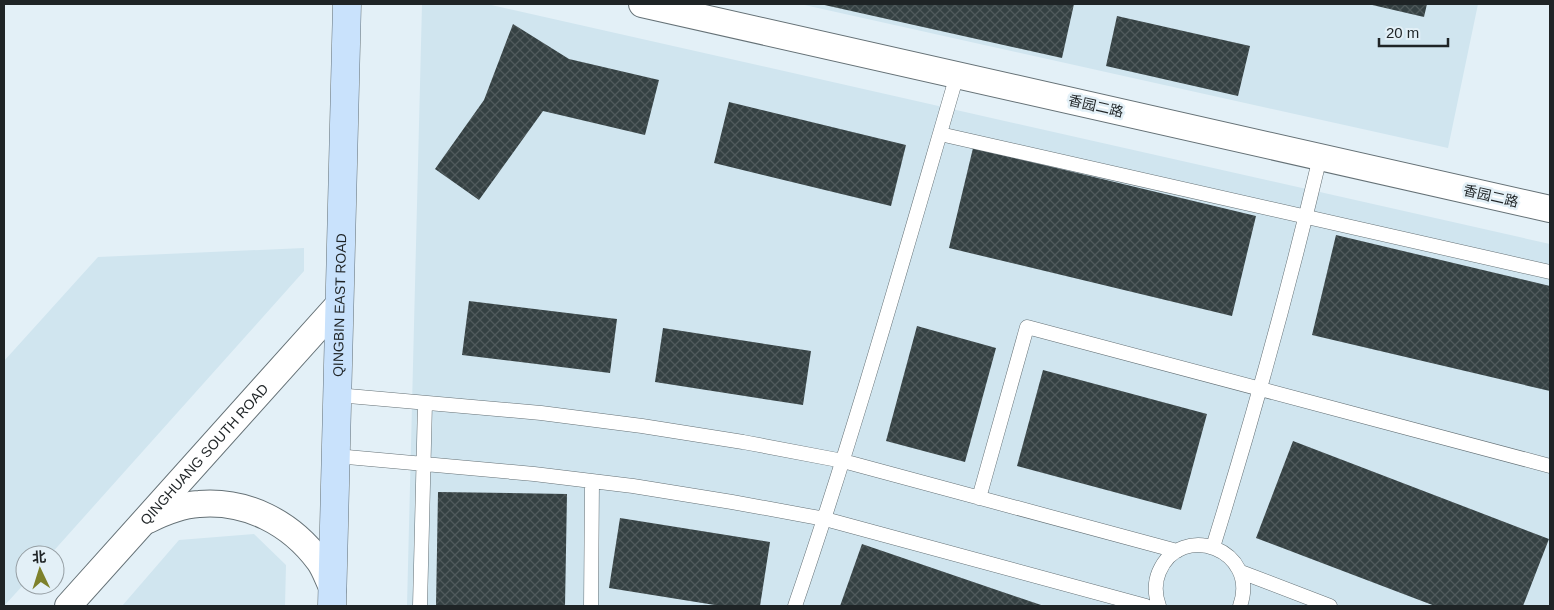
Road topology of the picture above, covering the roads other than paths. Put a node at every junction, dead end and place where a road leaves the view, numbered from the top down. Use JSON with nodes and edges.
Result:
{"nodes":[{"id":1,"x":347,"y":4,"type":"edge"},
{"id":2,"x":642,"y":4,"type":"edge"},
{"id":3,"x":957,"y":75,"type":"junction"},
{"id":4,"x":940,"y":134,"type":"junction"},
{"id":5,"x":1320,"y":157,"type":"junction"},
{"id":6,"x":1550,"y":209,"type":"edge"},
{"id":7,"x":1306,"y":216,"type":"junction"},
{"id":8,"x":1550,"y":272,"type":"edge"},
{"id":9,"x":340,"y":303,"type":"junction"},
{"id":10,"x":1261,"y":389,"type":"junction"},
{"id":11,"x":337,"y":395,"type":"junction"},
{"id":12,"x":425,"y":403,"type":"junction"},
{"id":13,"x":336,"y":456,"type":"junction"},
{"id":14,"x":843,"y":461,"type":"junction"},
{"id":15,"x":424,"y":464,"type":"junction"},
{"id":16,"x":1550,"y":466,"type":"edge"},
{"id":17,"x":592,"y":481,"type":"junction"},
{"id":18,"x":978,"y":498,"type":"junction"},
{"id":19,"x":825,"y":520,"type":"junction"},
{"id":20,"x":145,"y":521,"type":"junction"},
{"id":21,"x":1213,"y":547,"type":"junction"},
{"id":22,"x":1176,"y":551,"type":"junction"},
{"id":23,"x":1241,"y":572,"type":"junction"},
{"id":24,"x":332,"y":598,"type":"edge"},
{"id":25,"x":68,"y":606,"type":"edge"},
{"id":26,"x":420,"y":606,"type":"edge"},
{"id":27,"x":591,"y":606,"type":"edge"},
{"id":28,"x":795,"y":606,"type":"edge"},
{"id":29,"x":1146,"y":606,"type":"edge"},
{"id":30,"x":1159,"y":606,"type":"edge"},
{"id":31,"x":1240,"y":606,"type":"edge"},
{"id":32,"x":1330,"y":606,"type":"edge"}],
"edges":[{"from":1,"to":9,"type":"street","name":"QINGBIN EAST ROAD"},
{"from":2,"to":3,"type":"street","name":"香园二路"},
{"from":3,"to":4,"type":"lane"},
{"from":3,"to":5,"type":"street","name":"香园二路"},
{"from":4,"to":7,"type":"lane"},
{"from":4,"to":14,"type":"lane"},
{"from":5,"to":6,"type":"street","name":"香园二路"},
{"from":5,"to":7,"type":"lane"},
{"from":7,"to":8,"type":"lane"},
{"from":7,"to":10,"type":"lane"},
{"from":9,"to":11,"type":"street","name":"QINGBIN EAST ROAD"},
{"from":9,"to":20,"type":"street","name":"QINGHUANG SOUTH ROAD"},
{"from":10,"to":16,"type":"lane"},
{"from":10,"to":18,"type":"lane"},
{"from":10,"to":21,"type":"lane"},
{"from":11,"to":12,"type":"lane"},
{"from":11,"to":13,"type":"street","name":"QINGBIN EAST ROAD"},
{"from":12,"to":14,"type":"lane"},
{"from":12,"to":15,"type":"lane"},
{"from":13,"to":15,"type":"lane"},
{"from":13,"to":24,"type":"street","name":"QINGBIN EAST ROAD"},
{"from":14,"to":18,"type":"lane"},
{"from":14,"to":19,"type":"lane"},
{"from":15,"to":17,"type":"lane"},
{"from":15,"to":26,"type":"lane"},
{"from":17,"to":19,"type":"lane"},
{"from":17,"to":27,"type":"lane"},
{"from":18,"to":22,"type":"lane"},
{"from":19,"to":28,"type":"lane"},
{"from":19,"to":29,"type":"lane"},
{"from":20,"to":24,"type":"street"},
{"from":20,"to":25,"type":"street","name":"QINGHUANG SOUTH ROAD"},
{"from":21,"to":22,"type":"lane"},
{"from":21,"to":23,"type":"lane"},
{"from":22,"to":30,"type":"lane"},
{"from":23,"to":31,"type":"lane"},
{"from":23,"to":32,"type":"lane"}]}
